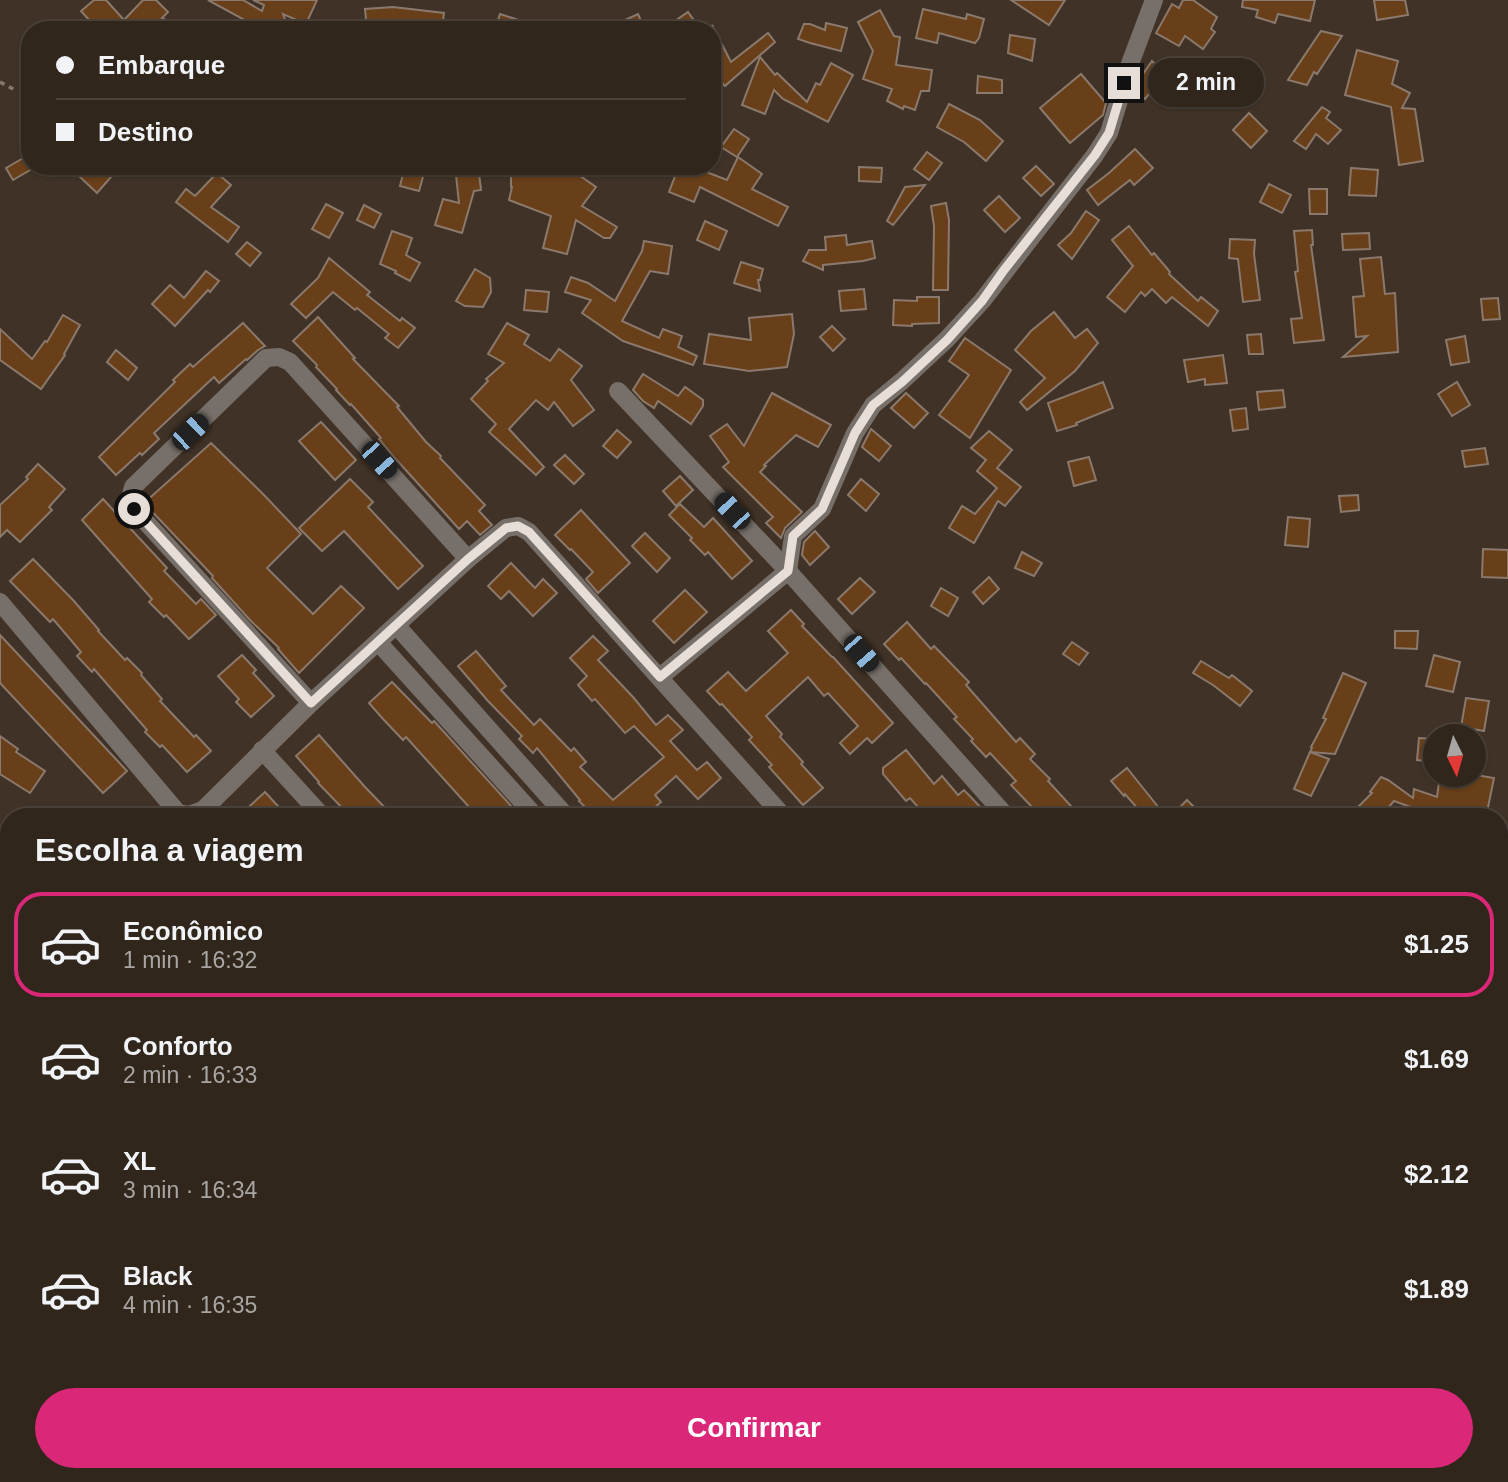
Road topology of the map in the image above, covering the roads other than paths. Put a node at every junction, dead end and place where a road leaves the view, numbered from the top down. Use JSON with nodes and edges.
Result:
{"nodes":[{"id":1,"x":1154,"y":0,"type":"edge"},
{"id":2,"x":618,"y":391,"type":"dead end"},
{"id":3,"x":468,"y":559,"type":"junction"},
{"id":4,"x":788,"y":571,"type":"junction"},
{"id":5,"x":0,"y":602,"type":"edge"},
{"id":6,"x":396,"y":625,"type":"junction"},
{"id":7,"x":378,"y":642,"type":"junction"},
{"id":8,"x":660,"y":677,"type":"junction"},
{"id":9,"x":311,"y":703,"type":"junction"},
{"id":10,"x":262,"y":750,"type":"junction"},
{"id":11,"x":174,"y":808,"type":"edge"},
{"id":12,"x":205,"y":808,"type":"edge"},
{"id":13,"x":315,"y":808,"type":"edge"},
{"id":14,"x":528,"y":808,"type":"edge"},
{"id":15,"x":554,"y":808,"type":"edge"},
{"id":16,"x":776,"y":808,"type":"edge"},
{"id":17,"x":999,"y":808,"type":"edge"}],
"edges":[{"from":1,"to":4,"type":"street"},
{"from":2,"to":4,"type":"street"},
{"from":3,"to":6,"type":"street"},
{"from":3,"to":8,"type":"street"},
{"from":3,"to":9,"type":"street"},
{"from":4,"to":8,"type":"street"},
{"from":4,"to":17,"type":"street"},
{"from":5,"to":11,"type":"street"},
{"from":6,"to":7,"type":"street"},
{"from":6,"to":15,"type":"street"},
{"from":7,"to":9,"type":"street"},
{"from":7,"to":14,"type":"street"},
{"from":8,"to":16,"type":"street"},
{"from":9,"to":10,"type":"street"},
{"from":10,"to":12,"type":"street"},
{"from":10,"to":13,"type":"street"}]}
